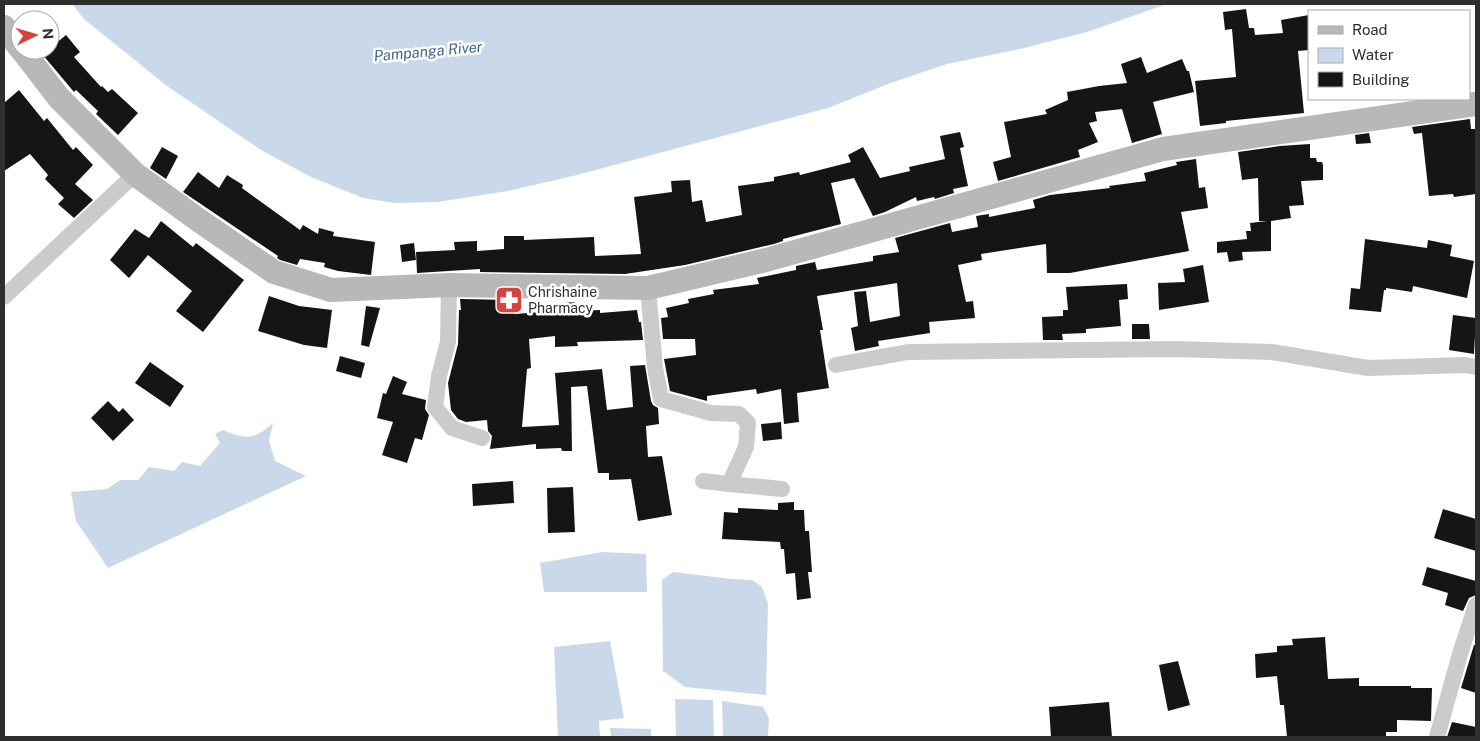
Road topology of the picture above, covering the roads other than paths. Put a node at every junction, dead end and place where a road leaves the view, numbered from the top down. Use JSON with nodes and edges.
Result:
{"nodes":[{"id":1,"x":30,"y":60,"type":"edge"},
{"id":2,"x":1476,"y":104,"type":"edge"},
{"id":3,"x":135,"y":174,"type":"junction"},
{"id":4,"x":449,"y":285,"type":"junction"},
{"id":5,"x":648,"y":288,"type":"junction"},
{"id":6,"x":4,"y":297,"type":"edge"},
{"id":7,"x":836,"y":365,"type":"dead end"},
{"id":8,"x":1476,"y":367,"type":"edge"},
{"id":9,"x":482,"y":438,"type":"dead end"},
{"id":10,"x":703,"y":481,"type":"dead end"},
{"id":11,"x":729,"y":484,"type":"junction"},
{"id":12,"x":782,"y":489,"type":"dead end"},
{"id":13,"x":1476,"y":606,"type":"edge"},
{"id":14,"x":1437,"y":737,"type":"edge"}],
"edges":[{"from":1,"to":3,"type":"main road"},
{"from":2,"to":5,"type":"main road"},
{"from":3,"to":4,"type":"main road"},
{"from":3,"to":6,"type":"street"},
{"from":4,"to":5,"type":"main road"},
{"from":4,"to":9,"type":"street"},
{"from":5,"to":11,"type":"street"},
{"from":7,"to":8,"type":"street"},
{"from":10,"to":11,"type":"street"},
{"from":11,"to":12,"type":"street"},
{"from":13,"to":14,"type":"street"}]}
